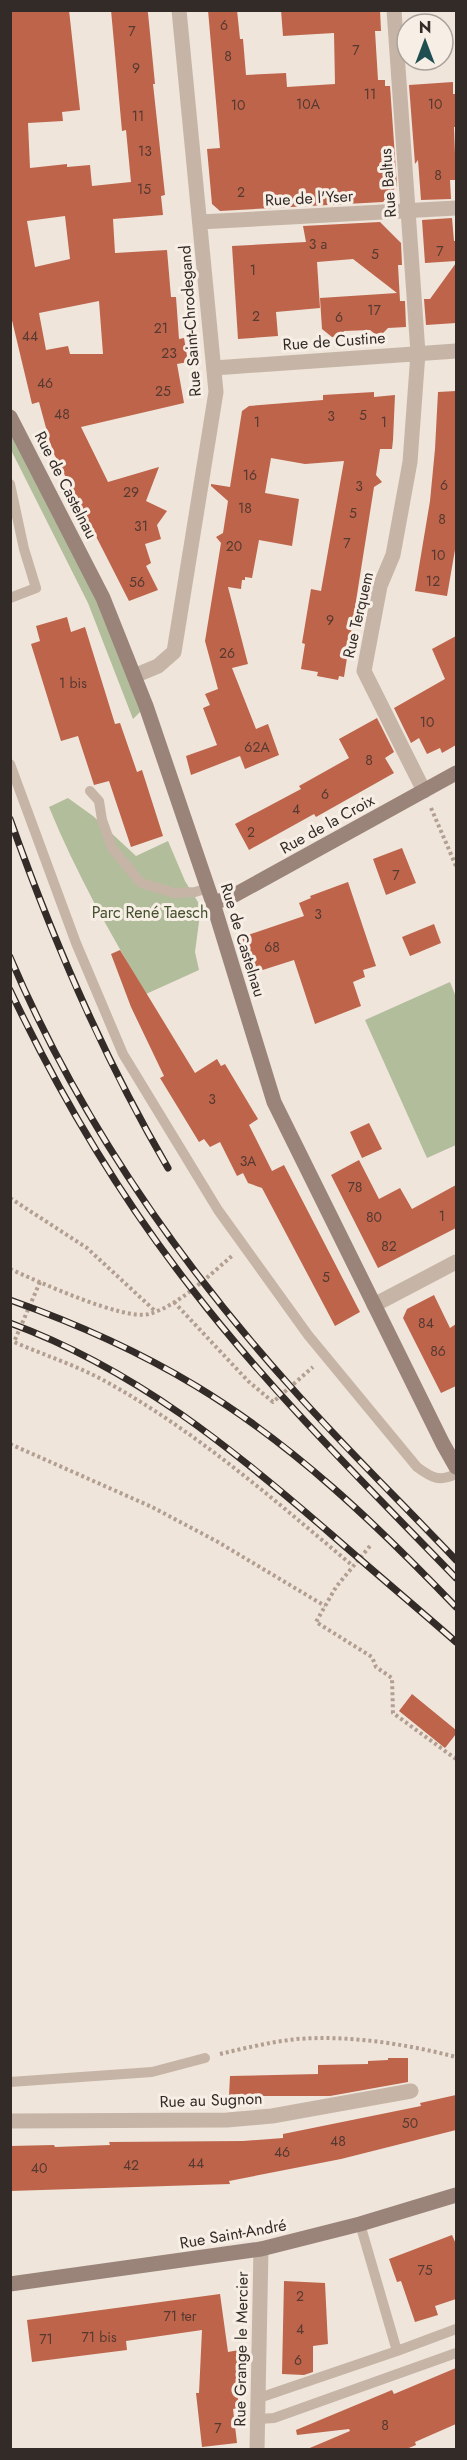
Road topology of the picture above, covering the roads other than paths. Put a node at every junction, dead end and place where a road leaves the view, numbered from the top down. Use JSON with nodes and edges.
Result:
{"nodes":[{"id":1,"x":179,"y":10,"type":"edge"},
{"id":2,"x":394,"y":10,"type":"edge"},
{"id":3,"x":456,"y":208,"type":"edge"},
{"id":4,"x":408,"y":212,"type":"junction"},
{"id":5,"x":200,"y":222,"type":"junction"},
{"id":6,"x":456,"y":351,"type":"edge"},
{"id":7,"x":418,"y":353,"type":"junction"},
{"id":8,"x":214,"y":368,"type":"junction"},
{"id":9,"x":10,"y":417,"type":"edge"},
{"id":10,"x":10,"y":484,"type":"edge"},
{"id":11,"x":10,"y":598,"type":"edge"},
{"id":12,"x":134,"y":676,"type":"junction"},
{"id":13,"x":10,"y":764,"type":"edge"},
{"id":14,"x":456,"y":773,"type":"edge"},
{"id":15,"x":90,"y":791,"type":"dead end"},
{"id":16,"x":424,"y":791,"type":"junction"},
{"id":17,"x":208,"y":888,"type":"junction"},
{"id":18,"x":213,"y":903,"type":"junction"},
{"id":19,"x":456,"y":1263,"type":"edge"},
{"id":20,"x":374,"y":1305,"type":"junction"},
{"id":21,"x":456,"y":1467,"type":"edge"},
{"id":22,"x":456,"y":1474,"type":"edge"},
{"id":23,"x":205,"y":2058,"type":"road end"},
{"id":24,"x":10,"y":2082,"type":"edge"},
{"id":25,"x":411,"y":2091,"type":"dead end"},
{"id":26,"x":10,"y":2121,"type":"edge"},
{"id":27,"x":456,"y":2195,"type":"edge"},
{"id":28,"x":360,"y":2224,"type":"junction"},
{"id":29,"x":261,"y":2249,"type":"junction"},
{"id":30,"x":10,"y":2284,"type":"edge"},
{"id":31,"x":456,"y":2329,"type":"edge"},
{"id":32,"x":398,"y":2351,"type":"junction"},
{"id":33,"x":456,"y":2353,"type":"edge"},
{"id":34,"x":259,"y":2398,"type":"junction"},
{"id":35,"x":258,"y":2419,"type":"junction"},
{"id":36,"x":257,"y":2450,"type":"edge"}],
"edges":[{"from":1,"to":5,"type":"street","name":"Rue Saint-Chrodegand"},
{"from":2,"to":4,"type":"street","name":"Rue Baltus"},
{"from":3,"to":4,"type":"street","name":"Rue de l'Yser"},
{"from":4,"to":5,"type":"street","name":"Rue de l'Yser"},
{"from":4,"to":7,"type":"street","name":"Rue Baltus"},
{"from":5,"to":8,"type":"street","name":"Rue Saint-Chrodegand"},
{"from":6,"to":7,"type":"street","name":"Rue de Custine"},
{"from":7,"to":8,"type":"street","name":"Rue de Custine"},
{"from":7,"to":16,"type":"street","name":"Rue Terquem"},
{"from":8,"to":12,"type":"street","name":"Rue Saint-Chrodegand"},
{"from":9,"to":12,"type":"street","name":"Rue de Castelnau"},
{"from":10,"to":11,"type":"lane"},
{"from":12,"to":17,"type":"street","name":"Rue de Castelnau"},
{"from":13,"to":22,"type":"lane"},
{"from":14,"to":16,"type":"street","name":"Rue de la Croix"},
{"from":15,"to":17,"type":"lane"},
{"from":16,"to":18,"type":"street","name":"Rue de la Croix"},
{"from":17,"to":18,"type":"street","name":"Rue de Castelnau"},
{"from":18,"to":20,"type":"street","name":"Rue de Castelnau"},
{"from":19,"to":20,"type":"street"},
{"from":20,"to":21,"type":"street","name":"Rue de Castelnau"},
{"from":23,"to":24,"type":"lane"},
{"from":25,"to":26,"type":"street","name":"Rue au Sugnon"},
{"from":27,"to":28,"type":"street","name":"Rue Saint-André"},
{"from":28,"to":29,"type":"street","name":"Rue Saint-André"},
{"from":28,"to":32,"type":"lane"},
{"from":29,"to":30,"type":"street","name":"Rue Saint-André"},
{"from":29,"to":34,"type":"street","name":"Rue Grange le Mercier"},
{"from":31,"to":32,"type":"lane"},
{"from":32,"to":34,"type":"lane"},
{"from":33,"to":35,"type":"lane"},
{"from":34,"to":35,"type":"street","name":"Rue Grange le Mercier"},
{"from":35,"to":36,"type":"street","name":"Rue Grange le Mercier"}]}
